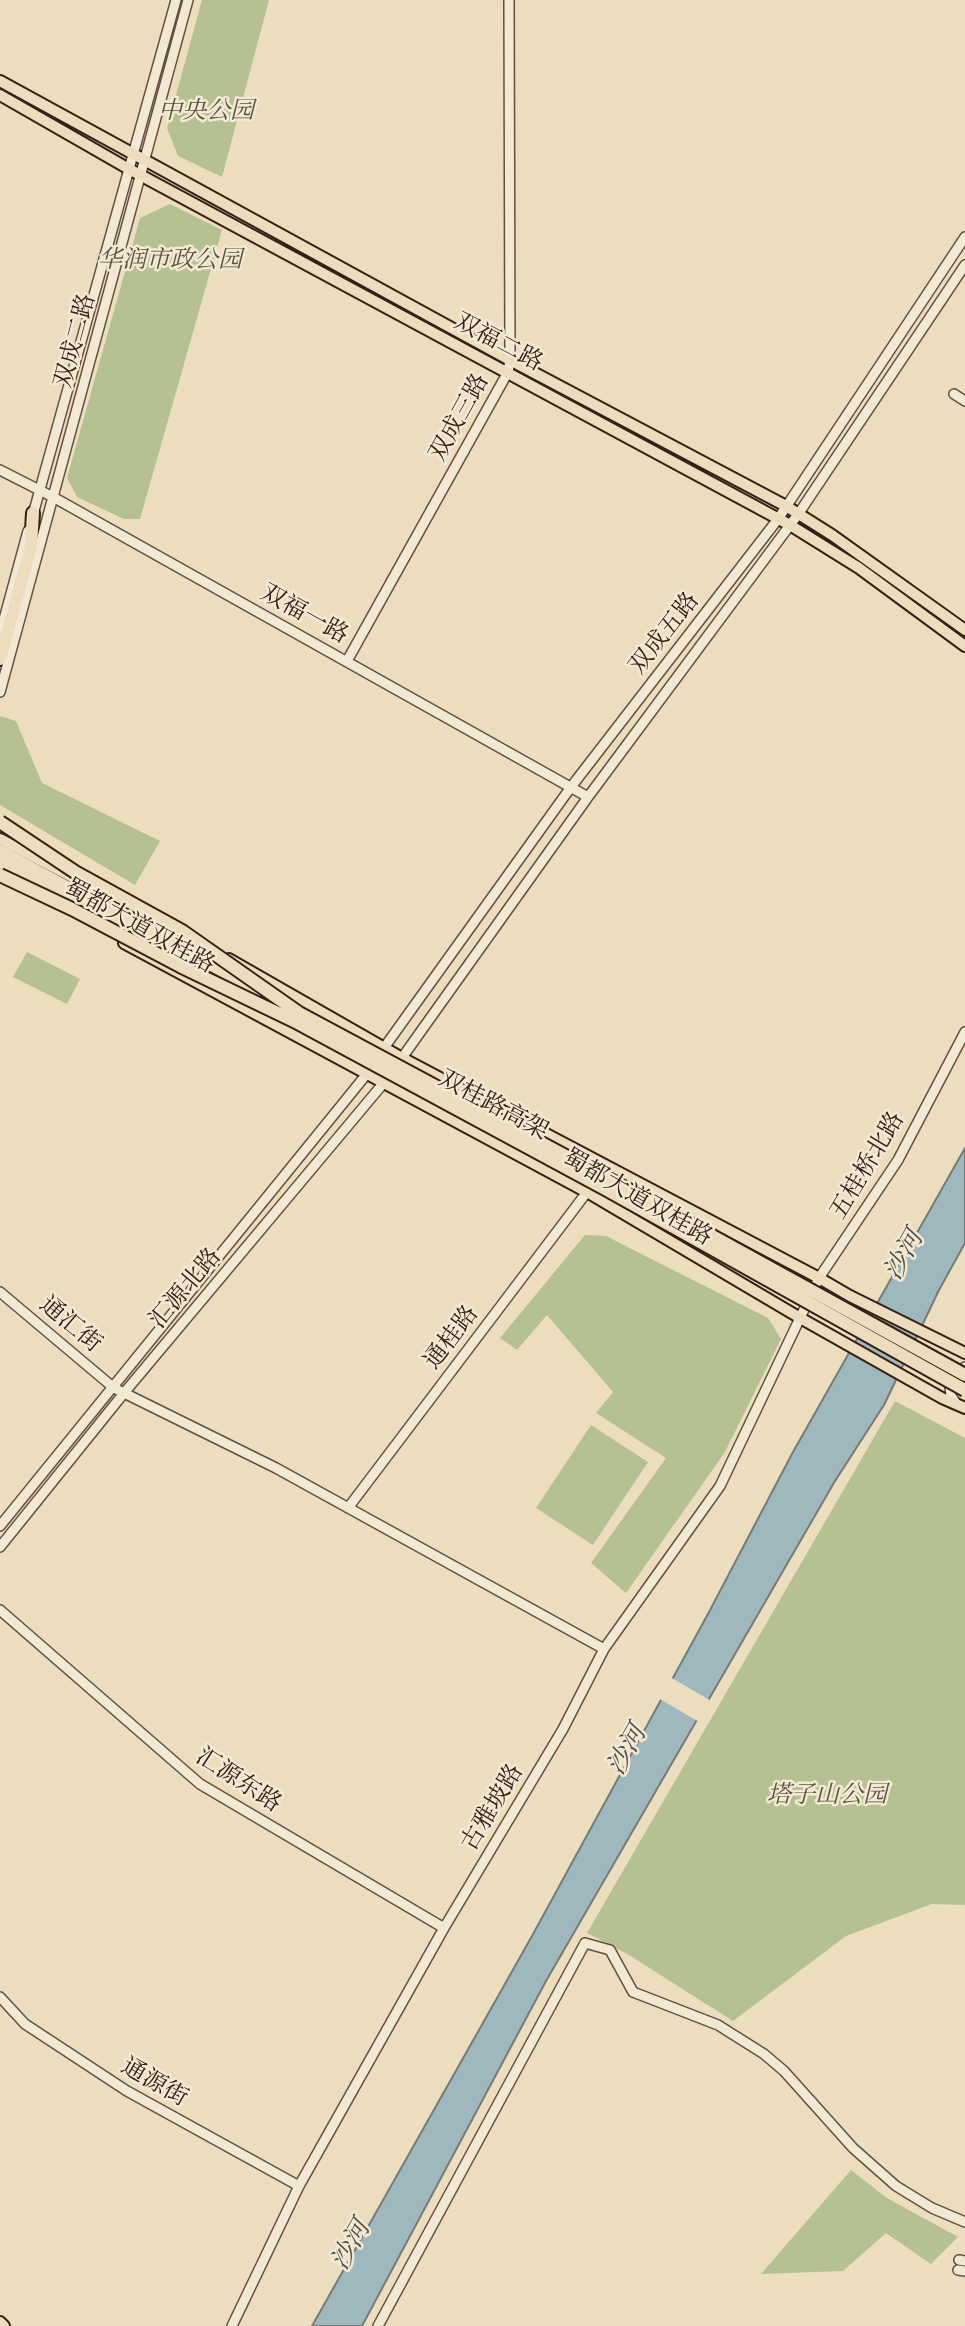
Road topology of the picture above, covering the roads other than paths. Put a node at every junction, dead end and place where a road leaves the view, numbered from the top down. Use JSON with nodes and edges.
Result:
{"nodes":[{"id":1,"x":176,"y":0,"type":"edge"},
{"id":2,"x":188,"y":0,"type":"edge"},
{"id":3,"x":509,"y":0,"type":"edge"},
{"id":4,"x":0,"y":81,"type":"edge"},
{"id":5,"x":0,"y":95,"type":"edge"},
{"id":6,"x":133,"y":156,"type":"junction"},
{"id":7,"x":144,"y":161,"type":"junction"},
{"id":8,"x":129,"y":169,"type":"junction"},
{"id":9,"x":141,"y":175,"type":"junction"},
{"id":10,"x":965,"y":237,"type":"edge"},
{"id":11,"x":965,"y":265,"type":"edge"},
{"id":12,"x":510,"y":360,"type":"junction"},
{"id":13,"x":508,"y":372,"type":"junction"},
{"id":14,"x":954,"y":394,"type":"dead end"},
{"id":15,"x":965,"y":401,"type":"edge"},
{"id":16,"x":0,"y":470,"type":"edge"},
{"id":17,"x":39,"y":491,"type":"junction"},
{"id":18,"x":54,"y":496,"type":"junction"},
{"id":19,"x":786,"y":506,"type":"junction"},
{"id":20,"x":33,"y":513,"type":"junction"},
{"id":21,"x":799,"y":513,"type":"junction"},
{"id":22,"x":778,"y":519,"type":"junction"},
{"id":23,"x":790,"y":525,"type":"junction"},
{"id":24,"x":965,"y":630,"type":"edge"},
{"id":25,"x":0,"y":634,"type":"edge"},
{"id":26,"x":965,"y":646,"type":"edge"},
{"id":27,"x":0,"y":659,"type":"edge"},
{"id":28,"x":347,"y":661,"type":"junction"},
{"id":29,"x":0,"y":692,"type":"edge"},
{"id":30,"x":571,"y":787,"type":"junction"},
{"id":31,"x":588,"y":797,"type":"junction"},
{"id":32,"x":0,"y":822,"type":"edge"},
{"id":33,"x":0,"y":839,"type":"edge"},
{"id":34,"x":0,"y":851,"type":"edge"},
{"id":35,"x":0,"y":862,"type":"edge"},
{"id":36,"x":0,"y":874,"type":"edge"},
{"id":37,"x":297,"y":1017,"type":"junction"},
{"id":38,"x":965,"y":1032,"type":"edge"},
{"id":39,"x":384,"y":1048,"type":"junction"},
{"id":40,"x":402,"y":1058,"type":"junction"},
{"id":41,"x":367,"y":1073,"type":"junction"},
{"id":42,"x":384,"y":1083,"type":"junction"},
{"id":43,"x":587,"y":1192,"type":"junction"},
{"id":44,"x":820,"y":1278,"type":"junction"},
{"id":45,"x":0,"y":1292,"type":"edge"},
{"id":46,"x":802,"y":1319,"type":"junction"},
{"id":47,"x":964,"y":1352,"type":"edge"},
{"id":48,"x":963,"y":1368,"type":"edge"},
{"id":49,"x":114,"y":1388,"type":"junction"},
{"id":50,"x":965,"y":1390,"type":"edge"},
{"id":51,"x":124,"y":1393,"type":"junction"},
{"id":52,"x":961,"y":1406,"type":"edge"},
{"id":53,"x":348,"y":1508,"type":"junction"},
{"id":54,"x":0,"y":1526,"type":"edge"},
{"id":55,"x":0,"y":1547,"type":"edge"},
{"id":56,"x":0,"y":1610,"type":"edge"},
{"id":57,"x":604,"y":1649,"type":"junction"},
{"id":58,"x":443,"y":1928,"type":"junction"},
{"id":59,"x":0,"y":1997,"type":"edge"},
{"id":60,"x":299,"y":2186,"type":"junction"},
{"id":61,"x":965,"y":2222,"type":"edge"},
{"id":62,"x":232,"y":2326,"type":"edge"},
{"id":63,"x":378,"y":2326,"type":"edge"}],
"edges":[{"from":1,"to":6,"type":"street","name":"双成二路"},
{"from":2,"to":7,"type":"street","name":"双成二路"},
{"from":3,"to":12,"type":"street","name":"双成三路"},
{"from":4,"to":6,"type":"main road","name":"双福二路"},
{"from":5,"to":8,"type":"main road","name":"双福二路"},
{"from":6,"to":7,"type":"main road","name":"双福二路"},
{"from":6,"to":8,"type":"street","name":"双成二路"},
{"from":7,"to":9,"type":"street","name":"双成二路"},
{"from":7,"to":12,"type":"main road","name":"双福二路"},
{"from":8,"to":9,"type":"main road","name":"双福二路"},
{"from":8,"to":17,"type":"street","name":"双成二路"},
{"from":9,"to":13,"type":"main road","name":"双福二路"},
{"from":9,"to":18,"type":"street","name":"双成二路"},
{"from":10,"to":19,"type":"street","name":"双成五路"},
{"from":11,"to":21,"type":"street","name":"双成五路"},
{"from":12,"to":13,"type":"street","name":"双成三路"},
{"from":12,"to":19,"type":"main road","name":"双福二路"},
{"from":13,"to":22,"type":"main road","name":"双福二路"},
{"from":13,"to":28,"type":"street","name":"双成三路"},
{"from":14,"to":15,"type":"street"},
{"from":16,"to":17,"type":"street","name":"双福一路"},
{"from":17,"to":18,"type":"street","name":"双福一路"},
{"from":17,"to":20,"type":"street","name":"双成二路"},
{"from":18,"to":28,"type":"street","name":"双福一路"},
{"from":18,"to":29,"type":"street","name":"双成二路"},
{"from":19,"to":21,"type":"main road","name":"双福二路"},
{"from":19,"to":22,"type":"street","name":"双成五路"},
{"from":20,"to":25,"type":"street","name":"双成二路"},
{"from":20,"to":27,"type":"highway"},
{"from":21,"to":23,"type":"street","name":"双成五路"},
{"from":21,"to":24,"type":"main road","name":"双福二路"},
{"from":22,"to":23,"type":"main road","name":"双福二路"},
{"from":22,"to":30,"type":"street","name":"双成五路"},
{"from":23,"to":26,"type":"main road","name":"双福二路"},
{"from":23,"to":31,"type":"street","name":"双成五路"},
{"from":28,"to":30,"type":"street","name":"双福一路"},
{"from":30,"to":31,"type":"street","name":"双福一路"},
{"from":30,"to":39,"type":"street","name":"双成五路"},
{"from":31,"to":40,"type":"street","name":"双成五路"},
{"from":32,"to":37,"type":"highway","bridge":true},
{"from":33,"to":39,"type":"main road","name":"蜀都大道双桂路"},
{"from":34,"to":37,"type":"highway","name":"双桂路高架","bridge":true},
{"from":35,"to":37,"type":"highway","name":"双桂路高架","bridge":true},
{"from":36,"to":37,"type":"highway","bridge":true},
{"from":36,"to":41,"type":"main road","name":"蜀都大道双桂路"},
{"from":37,"to":48,"type":"highway","name":"双桂路高架","bridge":true},
{"from":37,"to":50,"type":"highway","name":"双桂路高架","bridge":true},
{"from":38,"to":44,"type":"street","name":"五桂桥北路"},
{"from":39,"to":40,"type":"main road","name":"蜀都大道双桂路"},
{"from":39,"to":41,"type":"street","name":"汇源北路"},
{"from":40,"to":42,"type":"street","name":"汇源北路"},
{"from":40,"to":44,"type":"main road","name":"蜀都大道双桂路"},
{"from":41,"to":42,"type":"main road","name":"蜀都大道双桂路"},
{"from":41,"to":49,"type":"street","name":"汇源北路"},
{"from":42,"to":43,"type":"main road","name":"蜀都大道双桂路"},
{"from":42,"to":51,"type":"street","name":"汇源北路"},
{"from":43,"to":46,"type":"main road","name":"蜀都大道双桂路"},
{"from":43,"to":53,"type":"street","name":"通桂路"},
{"from":44,"to":46,"type":"street","name":"五桂桥北路"},
{"from":44,"to":47,"type":"main road","name":"蜀都大道双桂路"},
{"from":45,"to":49,"type":"street","name":"通汇街"},
{"from":46,"to":48,"type":"street","bridge":true},
{"from":46,"to":52,"type":"main road","name":"蜀都大道双桂路"},
{"from":46,"to":57,"type":"street","name":"古雅坡路"},
{"from":48,"to":52,"type":"street"},
{"from":49,"to":51,"type":"street","name":"通汇街"},
{"from":49,"to":54,"type":"street","name":"汇源北路"},
{"from":51,"to":53,"type":"street","name":"通汇街"},
{"from":51,"to":55,"type":"street","name":"汇源北路"},
{"from":53,"to":57,"type":"street","name":"通汇街"},
{"from":56,"to":58,"type":"street","name":"汇源东路"},
{"from":57,"to":58,"type":"street","name":"古雅坡路"},
{"from":58,"to":60,"type":"street","name":"古雅坡路"},
{"from":59,"to":60,"type":"street","name":"通源街"},
{"from":60,"to":62,"type":"street","name":"古雅坡路"},
{"from":61,"to":63,"type":"street"}]}
